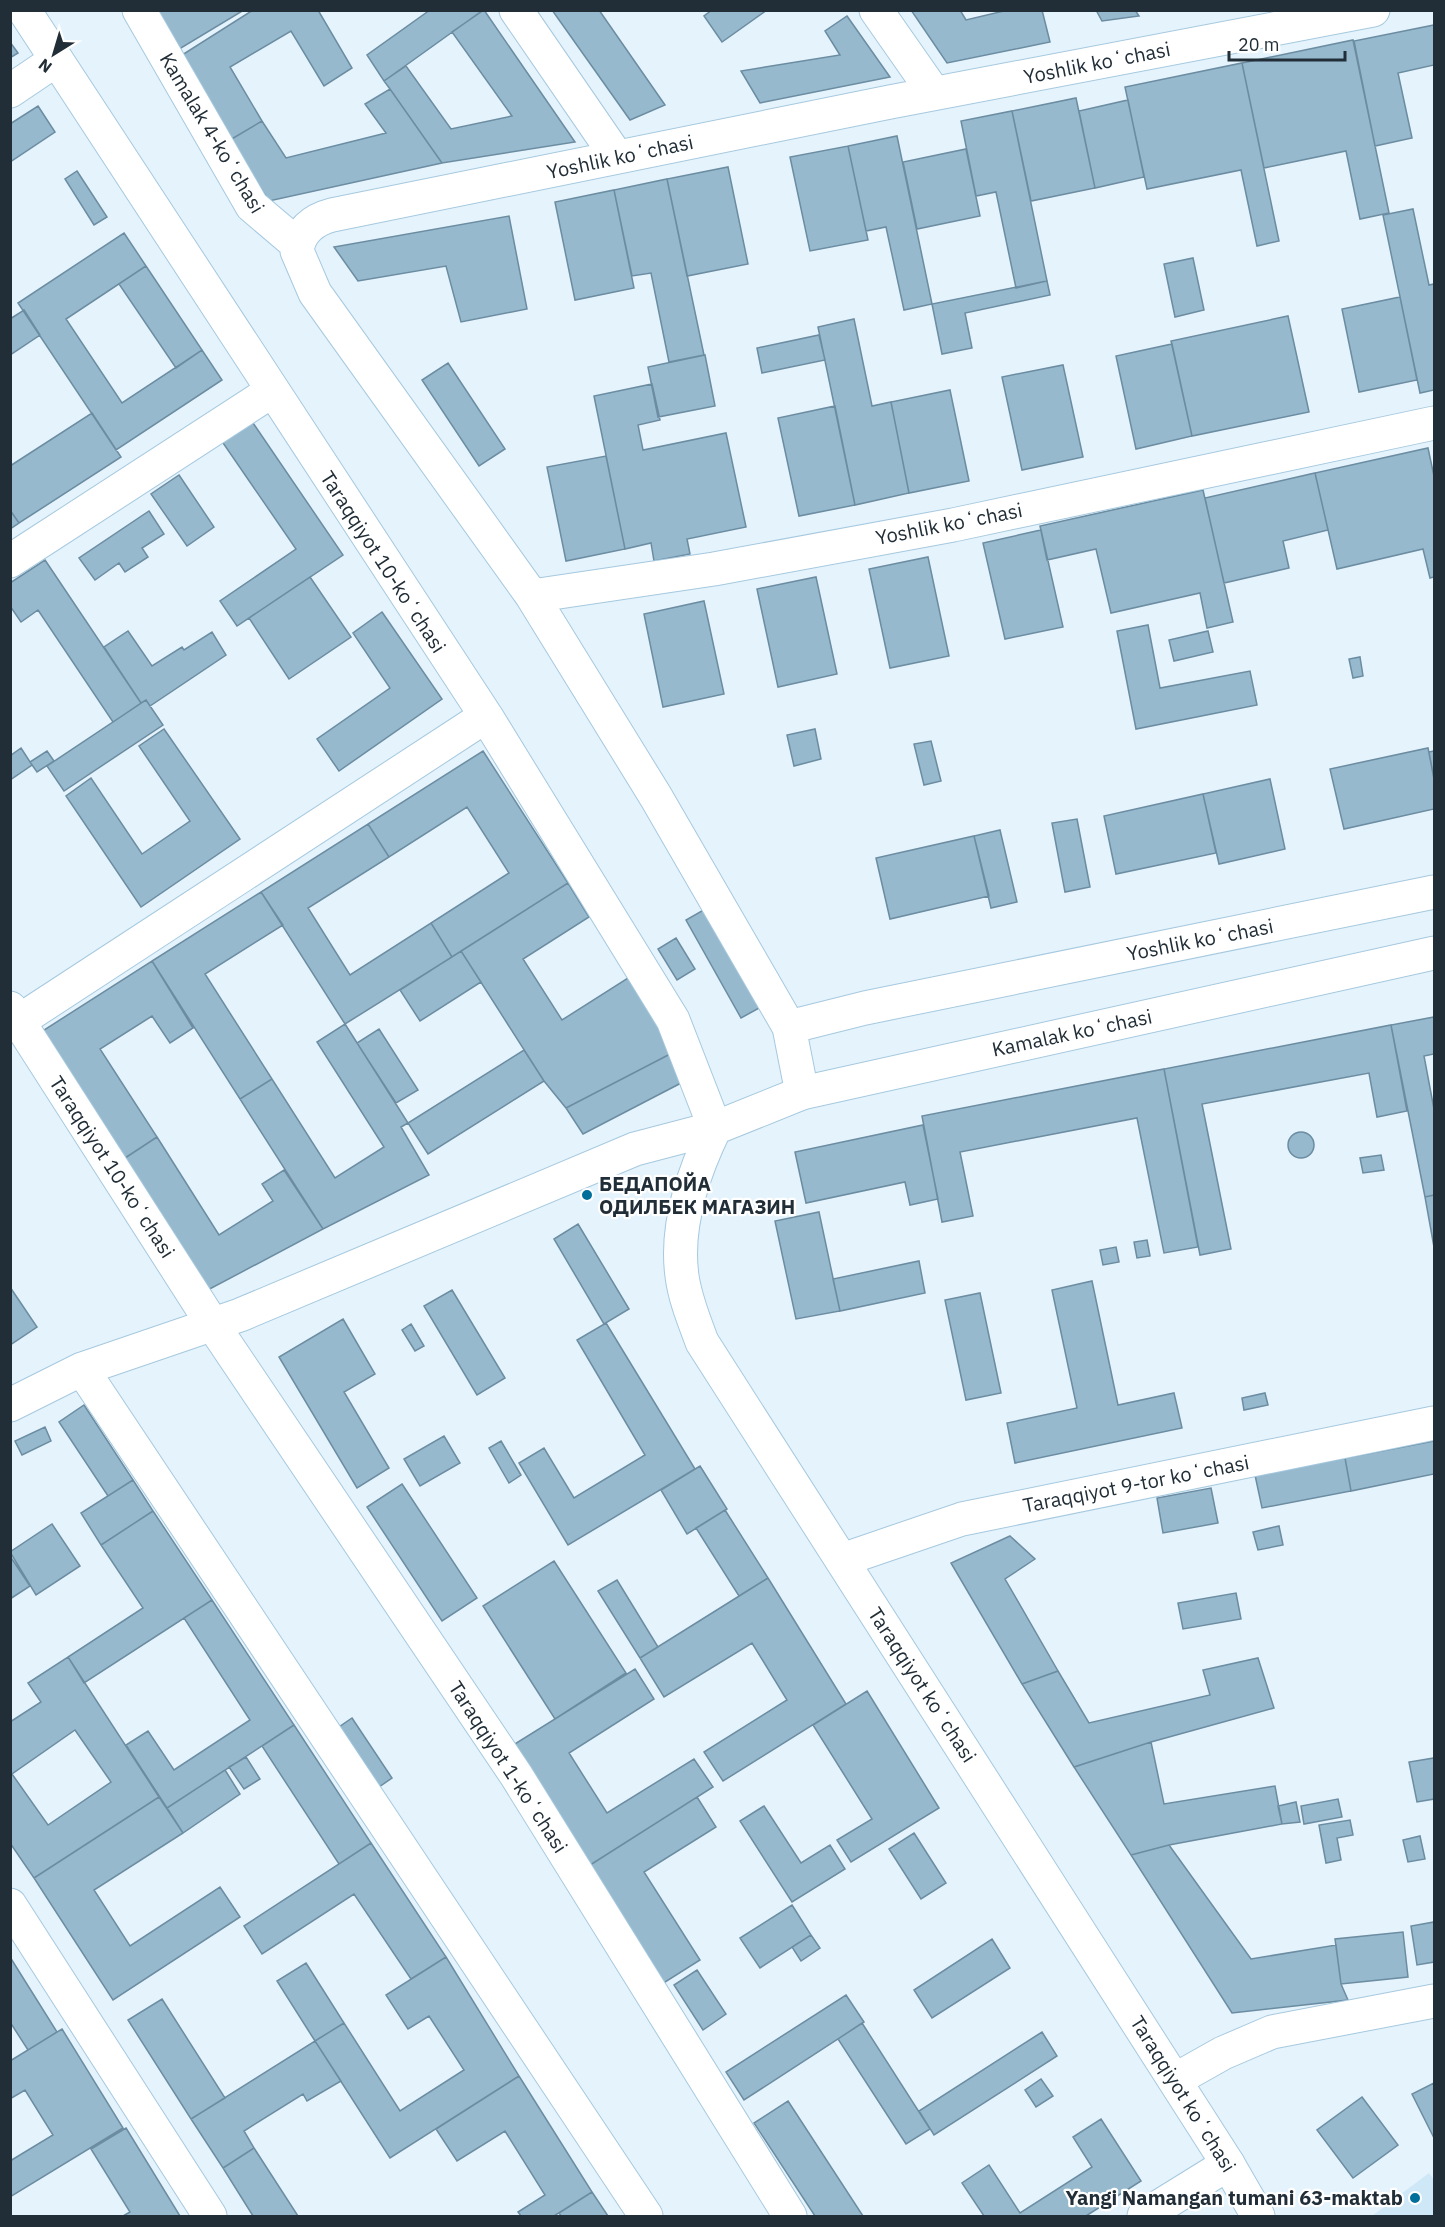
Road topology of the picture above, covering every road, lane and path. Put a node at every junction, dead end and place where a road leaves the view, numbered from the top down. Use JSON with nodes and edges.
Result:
{"nodes":[{"id":1,"x":24,"y":10,"type":"edge"},
{"id":2,"x":139,"y":10,"type":"edge"},
{"id":3,"x":516,"y":10,"type":"edge"},
{"id":4,"x":876,"y":10,"type":"edge"},
{"id":5,"x":1373,"y":10,"type":"edge"},
{"id":6,"x":1294,"y":17,"type":"edge"},
{"id":7,"x":56,"y":60,"type":"junction"},
{"id":8,"x":10,"y":91,"type":"edge"},
{"id":9,"x":934,"y":93,"type":"junction"},
{"id":10,"x":617,"y":157,"type":"junction"},
{"id":11,"x":298,"y":245,"type":"junction"},
{"id":12,"x":272,"y":391,"type":"junction"},
{"id":13,"x":1434,"y":423,"type":"edge"},
{"id":14,"x":10,"y":561,"type":"edge"},
{"id":15,"x":532,"y":596,"type":"junction"},
{"id":16,"x":486,"y":716,"type":"junction"},
{"id":17,"x":1434,"y":892,"type":"edge"},
{"id":18,"x":1434,"y":953,"type":"edge"},
{"id":19,"x":15,"y":1014,"type":"edge"},
{"id":20,"x":789,"y":1027,"type":"junction"},
{"id":21,"x":802,"y":1093,"type":"junction"},
{"id":22,"x":714,"y":1128,"type":"junction"},
{"id":23,"x":213,"y":1325,"type":"junction"},
{"id":24,"x":82,"y":1370,"type":"junction"},
{"id":25,"x":10,"y":1405,"type":"edge"},
{"id":26,"x":1434,"y":1424,"type":"edge"},
{"id":27,"x":842,"y":1560,"type":"junction"},
{"id":28,"x":10,"y":1905,"type":"edge"},
{"id":29,"x":1434,"y":2001,"type":"edge"},
{"id":30,"x":1174,"y":2080,"type":"junction"},
{"id":31,"x":1228,"y":2164,"type":"junction"},
{"id":32,"x":210,"y":2217,"type":"edge"},
{"id":33,"x":646,"y":2217,"type":"edge"},
{"id":34,"x":790,"y":2217,"type":"edge"},
{"id":35,"x":1144,"y":2217,"type":"edge"},
{"id":36,"x":1258,"y":2217,"type":"edge"}],
"edges":[{"from":1,"to":7,"type":"street","name":"Taraqqiyot 10-koʻchasi"},
{"from":2,"to":11,"type":"street","name":"Kamalak 4-koʻchasi"},
{"from":3,"to":10,"type":"street"},
{"from":4,"to":9,"type":"street"},
{"from":5,"to":6,"type":"street","name":"Yoshlik koʻchasi"},
{"from":6,"to":9,"type":"street","name":"Yoshlik koʻchasi"},
{"from":7,"to":8,"type":"street"},
{"from":7,"to":12,"type":"street","name":"Taraqqiyot 10-koʻchasi"},
{"from":9,"to":10,"type":"street","name":"Yoshlik koʻchasi"},
{"from":10,"to":11,"type":"street","name":"Yoshlik koʻchasi"},
{"from":11,"to":15,"type":"street"},
{"from":12,"to":14,"type":"street"},
{"from":12,"to":16,"type":"street","name":"Taraqqiyot 10-koʻchasi"},
{"from":13,"to":15,"type":"street","name":"Yoshlik koʻchasi"},
{"from":15,"to":20,"type":"street"},
{"from":16,"to":19,"type":"street"},
{"from":16,"to":22,"type":"street","name":"Taraqqiyot 10-koʻchasi"},
{"from":17,"to":20,"type":"street","name":"Yoshlik koʻchasi"},
{"from":18,"to":21,"type":"street","name":"Kamalak koʻchasi"},
{"from":19,"to":23,"type":"street","name":"Taraqqiyot 10-koʻchasi"},
{"from":20,"to":21,"type":"street"},
{"from":21,"to":22,"type":"street","name":"Kamalak koʻchasi"},
{"from":22,"to":23,"type":"street","name":"Kamalak koʻchasi"},
{"from":22,"to":27,"type":"street","name":"Taraqqiyot koʻchasi"},
{"from":23,"to":24,"type":"street","name":"Kamalak koʻchasi"},
{"from":23,"to":34,"type":"street","name":"Taraqqiyot 1-koʻchasi"},
{"from":24,"to":25,"type":"street","name":"Kamalak koʻchasi"},
{"from":24,"to":33,"type":"street"},
{"from":26,"to":27,"type":"street","name":"Taraqqiyot 9-tor koʻchasi"},
{"from":27,"to":30,"type":"street","name":"Taraqqiyot koʻchasi"},
{"from":28,"to":32,"type":"street"},
{"from":29,"to":30,"type":"street"},
{"from":30,"to":31,"type":"street","name":"Taraqqiyot koʻchasi"},
{"from":31,"to":35,"type":"street"},
{"from":31,"to":36,"type":"street","name":"Taraqqiyot koʻchasi"}]}
